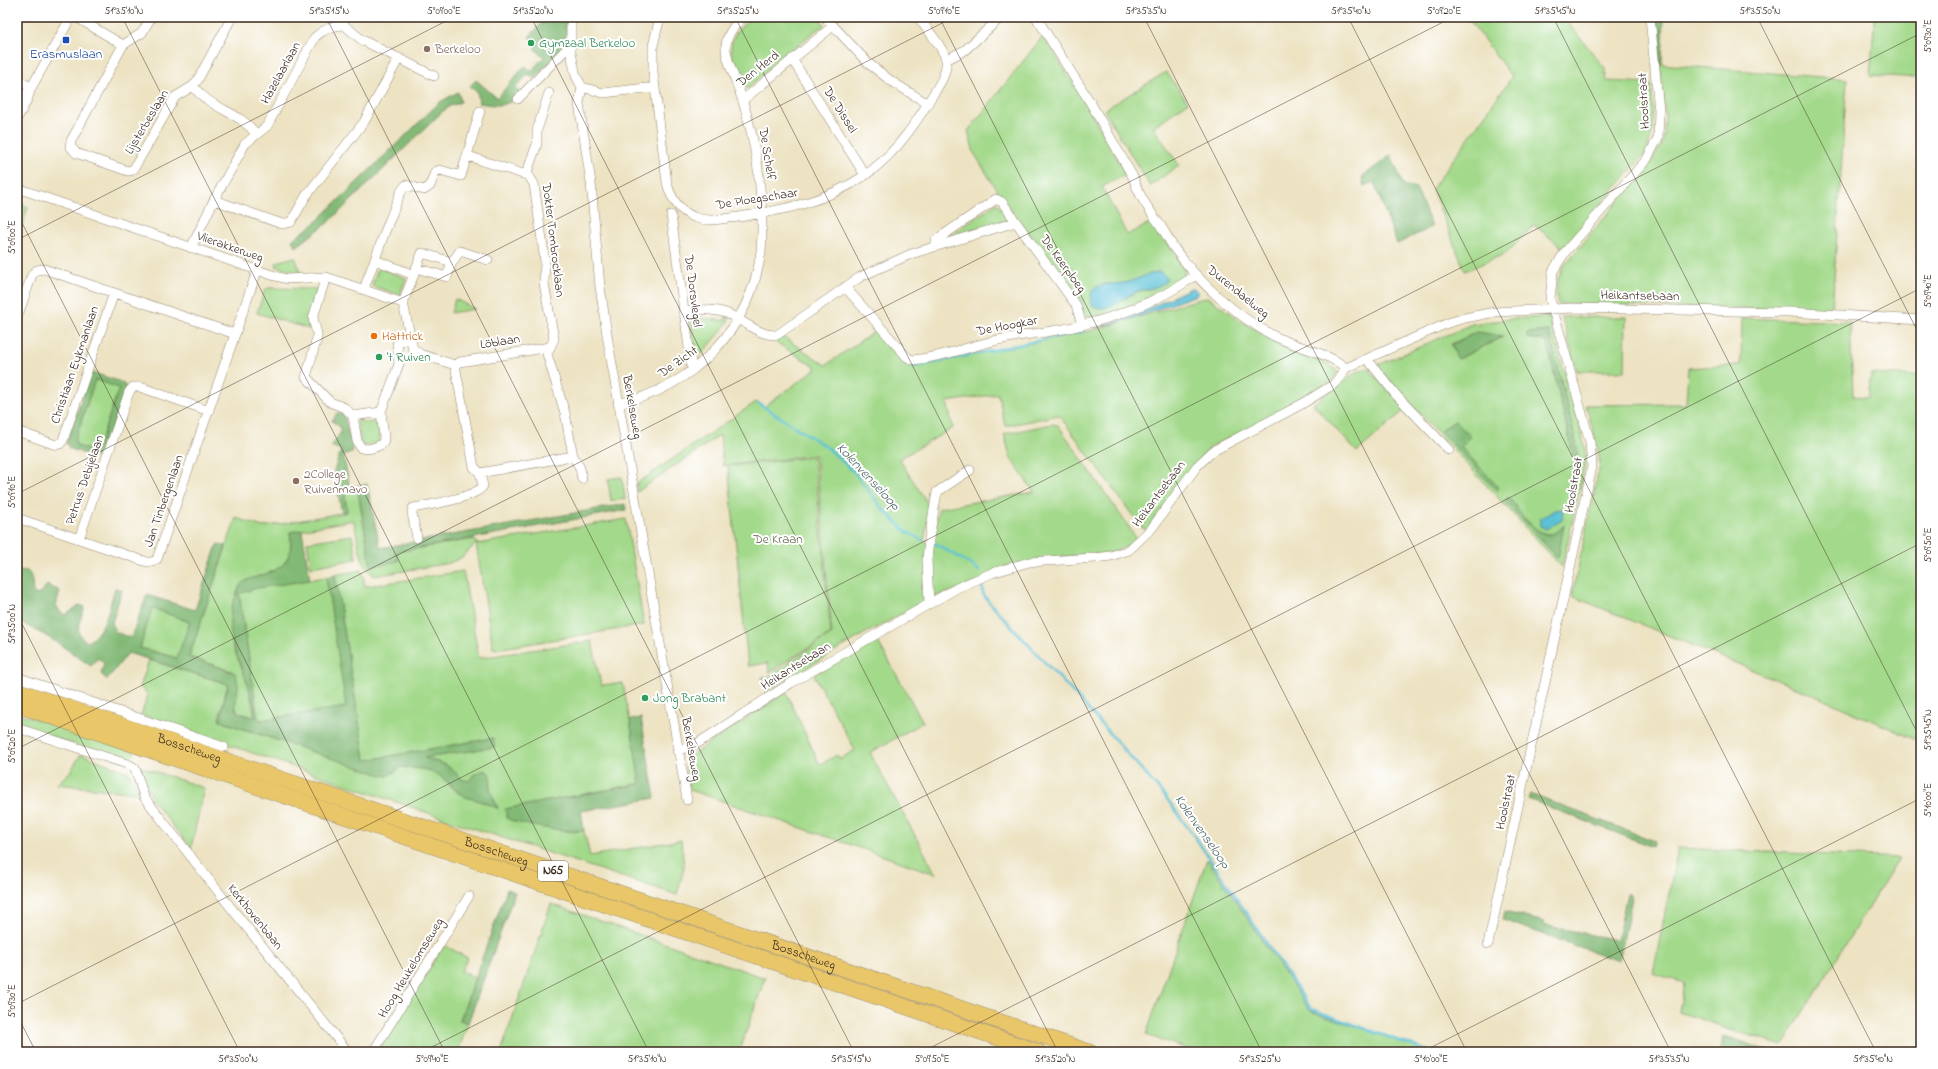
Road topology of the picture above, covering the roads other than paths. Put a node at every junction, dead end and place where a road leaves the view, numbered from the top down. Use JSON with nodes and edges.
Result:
{"nodes":[{"id":1,"x":70,"y":17,"type":"edge"},
{"id":2,"x":76,"y":17,"type":"edge"},
{"id":3,"x":151,"y":17,"type":"edge"},
{"id":4,"x":232,"y":17,"type":"edge"},
{"id":5,"x":571,"y":17,"type":"edge"},
{"id":6,"x":660,"y":17,"type":"edge"},
{"id":7,"x":744,"y":17,"type":"edge"},
{"id":8,"x":825,"y":17,"type":"edge"},
{"id":9,"x":918,"y":17,"type":"edge"},
{"id":10,"x":1036,"y":17,"type":"edge"},
{"id":11,"x":1650,"y":17,"type":"edge"},
{"id":12,"x":999,"y":20,"type":"dead end"},
{"id":13,"x":833,"y":26,"type":"junction"},
{"id":14,"x":571,"y":44,"type":"junction"},
{"id":15,"x":123,"y":45,"type":"junction"},
{"id":16,"x":399,"y":58,"type":"junction"},
{"id":17,"x":792,"y":59,"type":"junction"},
{"id":18,"x":946,"y":60,"type":"junction"},
{"id":19,"x":434,"y":76,"type":"dead end"},
{"id":20,"x":17,"y":80,"type":"edge"},
{"id":21,"x":193,"y":86,"type":"junction"},
{"id":22,"x":655,"y":86,"type":"junction"},
{"id":23,"x":582,"y":87,"type":"junction"},
{"id":24,"x":31,"y":88,"type":"junction"},
{"id":25,"x":549,"y":93,"type":"dead end"},
{"id":26,"x":518,"y":99,"type":"dead end"},
{"id":27,"x":743,"y":100,"type":"junction"},
{"id":28,"x":17,"y":104,"type":"edge"},
{"id":29,"x":928,"y":104,"type":"junction"},
{"id":30,"x":480,"y":111,"type":"dead end"},
{"id":31,"x":17,"y":118,"type":"edge"},
{"id":32,"x":256,"y":134,"type":"junction"},
{"id":33,"x":468,"y":156,"type":"junction"},
{"id":34,"x":526,"y":175,"type":"junction"},
{"id":35,"x":866,"y":175,"type":"junction"},
{"id":36,"x":17,"y":188,"type":"edge"},
{"id":37,"x":214,"y":200,"type":"junction"},
{"id":38,"x":760,"y":214,"type":"junction"},
{"id":39,"x":671,"y":215,"type":"dead end"},
{"id":40,"x":1016,"y":222,"type":"junction"},
{"id":41,"x":936,"y":246,"type":"junction"},
{"id":42,"x":191,"y":248,"type":"junction"},
{"id":43,"x":375,"y":260,"type":"junction"},
{"id":44,"x":488,"y":260,"type":"dead end"},
{"id":45,"x":452,"y":262,"type":"junction"},
{"id":46,"x":257,"y":271,"type":"junction"},
{"id":47,"x":415,"y":271,"type":"junction"},
{"id":48,"x":1196,"y":275,"type":"junction"},
{"id":49,"x":326,"y":277,"type":"junction"},
{"id":50,"x":845,"y":287,"type":"junction"},
{"id":51,"x":364,"y":289,"type":"junction"},
{"id":52,"x":114,"y":293,"type":"junction"},
{"id":53,"x":403,"y":303,"type":"junction"},
{"id":54,"x":1553,"y":308,"type":"junction"},
{"id":55,"x":683,"y":311,"type":"junction"},
{"id":56,"x":17,"y":318,"type":"edge"},
{"id":57,"x":737,"y":319,"type":"junction"},
{"id":58,"x":1921,"y":320,"type":"edge"},
{"id":59,"x":1082,"y":325,"type":"junction"},
{"id":60,"x":235,"y":334,"type":"junction"},
{"id":61,"x":410,"y":338,"type":"junction"},
{"id":62,"x":550,"y":347,"type":"junction"},
{"id":63,"x":1368,"y":360,"type":"junction"},
{"id":64,"x":455,"y":365,"type":"junction"},
{"id":65,"x":1346,"y":368,"type":"junction"},
{"id":66,"x":692,"y":370,"type":"junction"},
{"id":67,"x":618,"y":404,"type":"junction"},
{"id":68,"x":209,"y":410,"type":"junction"},
{"id":69,"x":381,"y":412,"type":"junction"},
{"id":70,"x":353,"y":416,"type":"junction"},
{"id":71,"x":17,"y":431,"type":"edge"},
{"id":72,"x":1449,"y":450,"type":"dead end"},
{"id":73,"x":573,"y":456,"type":"junction"},
{"id":74,"x":970,"y":470,"type":"dead end"},
{"id":75,"x":480,"y":473,"type":"junction"},
{"id":76,"x":582,"y":479,"type":"dead end"},
{"id":77,"x":17,"y":518,"type":"edge"},
{"id":78,"x":417,"y":538,"type":"dead end"},
{"id":79,"x":79,"y":539,"type":"junction"},
{"id":80,"x":929,"y":604,"type":"junction"},
{"id":81,"x":17,"y":677,"type":"edge"},
{"id":82,"x":17,"y":690,"type":"edge"},
{"id":83,"x":17,"y":705,"type":"edge"},
{"id":84,"x":17,"y":728,"type":"edge"},
{"id":85,"x":224,"y":747,"type":"dead end"},
{"id":86,"x":677,"y":751,"type":"junction"},
{"id":87,"x":687,"y":800,"type":"dead end"},
{"id":88,"x":469,"y":896,"type":"dead end"},
{"id":89,"x":1488,"y":944,"type":"dead end"},
{"id":90,"x":348,"y":1052,"type":"edge"},
{"id":91,"x":373,"y":1052,"type":"edge"},
{"id":92,"x":1039,"y":1052,"type":"edge"},
{"id":93,"x":1090,"y":1052,"type":"edge"}],
"edges":[{"from":1,"to":24,"type":"street"},
{"from":2,"to":15,"type":"street"},
{"from":3,"to":15,"type":"street","name":"Lijsterbeslaan"},
{"from":4,"to":21,"type":"street"},
{"from":5,"to":14,"type":"street"},
{"from":6,"to":22,"type":"street","name":"De Ploegschaar"},
{"from":7,"to":27,"type":"street","name":"Den Herd"},
{"from":8,"to":13,"type":"street"},
{"from":9,"to":18,"type":"street"},
{"from":10,"to":48,"type":"street","name":"Durendaelweg"},
{"from":11,"to":54,"type":"street","name":"Hoolstraat"},
{"from":12,"to":18,"type":"street"},
{"from":13,"to":17,"type":"street","name":"Den Herd"},
{"from":13,"to":29,"type":"street"},
{"from":14,"to":23,"type":"street"},
{"from":14,"to":26,"type":"street"},
{"from":15,"to":21,"type":"street","name":"Lijsterbeslaan"},
{"from":16,"to":19,"type":"street","name":"Hazelaarlaan"},
{"from":16,"to":32,"type":"street","name":"Hazelaarlaan"},
{"from":16,"to":37,"type":"street"},
{"from":17,"to":27,"type":"street","name":"Den Herd"},
{"from":17,"to":35,"type":"street","name":"De Dissel"},
{"from":18,"to":29,"type":"street","name":"De Ploegschaar"},
{"from":20,"to":24,"type":"street"},
{"from":21,"to":32,"type":"street"},
{"from":22,"to":23,"type":"street"},
{"from":22,"to":38,"type":"street","name":"De Ploegschaar"},
{"from":23,"to":67,"type":"street","name":"Berkelseweg"},
{"from":24,"to":28,"type":"street"},
{"from":24,"to":31,"type":"street"},
{"from":25,"to":34,"type":"street"},
{"from":27,"to":38,"type":"street","name":"De Schelf"},
{"from":29,"to":35,"type":"street","name":"De Ploegschaar"},
{"from":30,"to":33,"type":"street"},
{"from":32,"to":37,"type":"street","name":"Hazelaarlaan"},
{"from":33,"to":34,"type":"street","name":"Dokter Tombrocklaan"},
{"from":33,"to":43,"type":"street"},
{"from":34,"to":62,"type":"street","name":"Dokter Tombrocklaan"},
{"from":35,"to":38,"type":"street","name":"De Ploegschaar"},
{"from":36,"to":42,"type":"street","name":"Vlierakkerweg"},
{"from":37,"to":42,"type":"street","name":"Hazelaarlaan"},
{"from":38,"to":57,"type":"street","name":"De Zicht"},
{"from":39,"to":55,"type":"street","name":"De Dorsvlegel"},
{"from":40,"to":41,"type":"street"},
{"from":40,"to":41,"type":"street","name":"De Keerploeg"},
{"from":40,"to":59,"type":"street","name":"De Keerploeg"},
{"from":41,"to":50,"type":"street"},
{"from":42,"to":46,"type":"street","name":"Vlierakkerweg"},
{"from":43,"to":47,"type":"street"},
{"from":43,"to":51,"type":"street"},
{"from":44,"to":45,"type":"street"},
{"from":45,"to":47,"type":"street"},
{"from":45,"to":47,"type":"street"},
{"from":46,"to":49,"type":"street","name":"Vlierakkerweg"},
{"from":46,"to":60,"type":"street","name":"Jan Tinbergenlaan"},
{"from":47,"to":53,"type":"street"},
{"from":48,"to":59,"type":"street","name":"De Hoogkar"},
{"from":48,"to":65,"type":"street","name":"Durendaelweg"},
{"from":49,"to":51,"type":"street","name":"Vlierakkerweg"},
{"from":49,"to":70,"type":"street"},
{"from":50,"to":57,"type":"street"},
{"from":50,"to":59,"type":"street","name":"De Hoogkar"},
{"from":51,"to":53,"type":"street","name":"Vlierakkerweg"},
{"from":52,"to":56,"type":"street"},
{"from":52,"to":60,"type":"street"},
{"from":52,"to":71,"type":"street","name":"Christiaan Eykmanlaan"},
{"from":53,"to":61,"type":"street"},
{"from":54,"to":58,"type":"street","name":"Heikantsebaan"},
{"from":54,"to":63,"type":"street","name":"Heikantsebaan"},
{"from":54,"to":89,"type":"street","name":"Hoolstraat"},
{"from":55,"to":57,"type":"street"},
{"from":55,"to":66,"type":"street","name":"De Dorsvlegel"},
{"from":57,"to":66,"type":"street","name":"De Zicht"},
{"from":60,"to":68,"type":"street","name":"Jan Tinbergenlaan"},
{"from":61,"to":64,"type":"street"},
{"from":61,"to":69,"type":"street"},
{"from":62,"to":64,"type":"street","name":"Löblaan"},
{"from":62,"to":73,"type":"street"},
{"from":63,"to":65,"type":"street","name":"Heikantsebaan"},
{"from":63,"to":72,"type":"street"},
{"from":64,"to":75,"type":"street"},
{"from":65,"to":80,"type":"street","name":"Heikantsebaan"},
{"from":66,"to":67,"type":"street","name":"De Zicht"},
{"from":67,"to":86,"type":"street","name":"Berkelseweg"},
{"from":68,"to":79,"type":"street","name":"Jan Tinbergenlaan"},
{"from":68,"to":79,"type":"street","name":"Petrus Debijelaan"},
{"from":69,"to":70,"type":"street"},
{"from":69,"to":70,"type":"street"},
{"from":73,"to":75,"type":"street"},
{"from":73,"to":76,"type":"street"},
{"from":74,"to":80,"type":"street"},
{"from":75,"to":78,"type":"street"},
{"from":77,"to":79,"type":"street","name":"Jan Tinbergenlaan"},
{"from":80,"to":86,"type":"street","name":"Heikantsebaan"},
{"from":81,"to":85,"type":"street","name":"Bosscheweg"},
{"from":82,"to":93,"type":"main road","name":"Bosscheweg","number":"N65"},
{"from":83,"to":92,"type":"main road","name":"Bosscheweg","number":"N65"},
{"from":84,"to":90,"type":"street","name":"Kerkhovenbaan"},
{"from":86,"to":87,"type":"street","name":"Berkelseweg"},
{"from":88,"to":91,"type":"street","name":"Hoog Heukelomseweg"}]}
